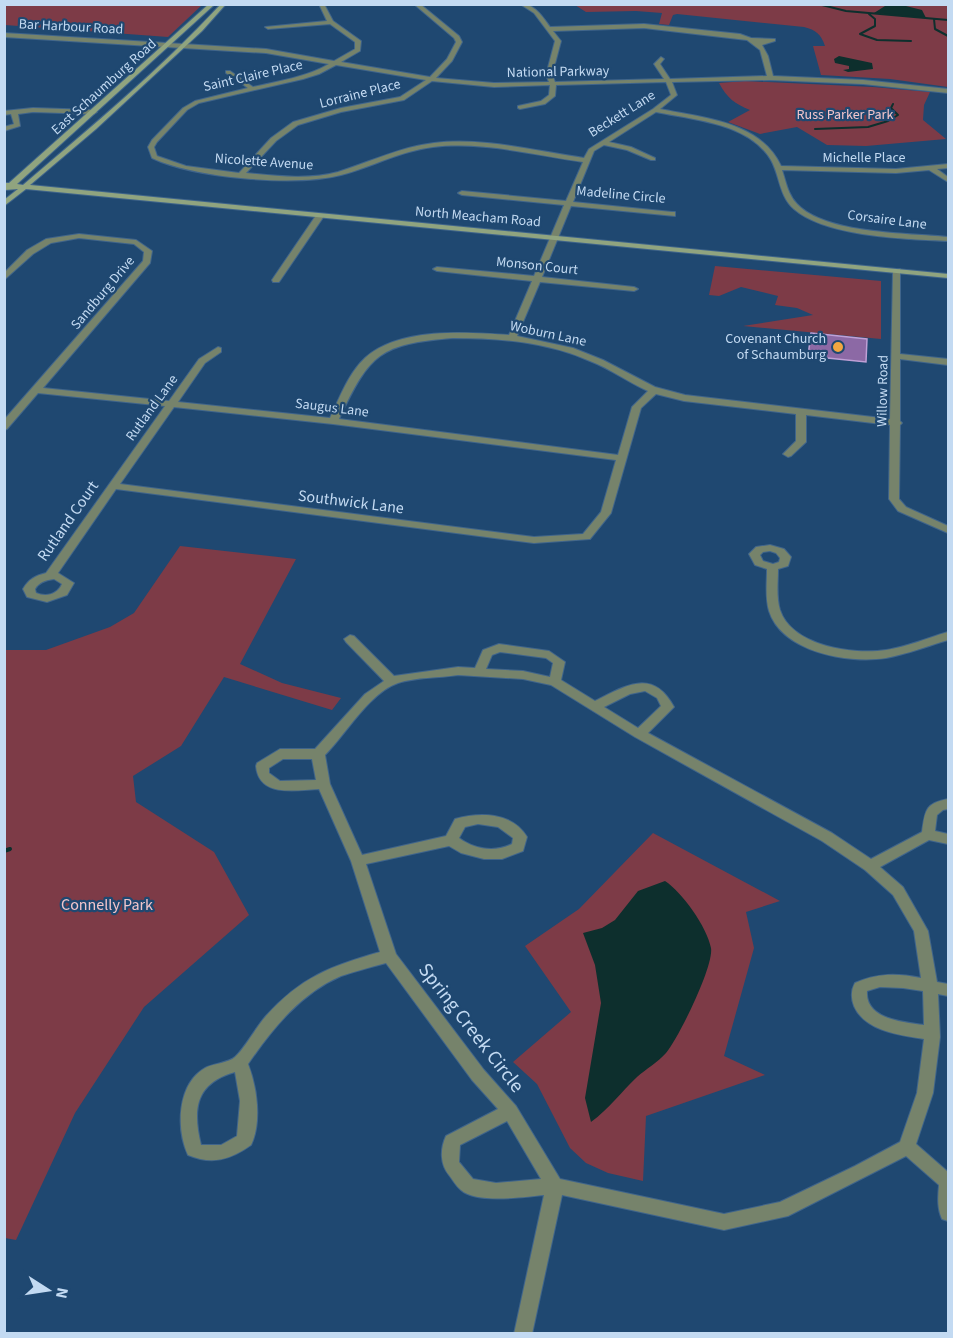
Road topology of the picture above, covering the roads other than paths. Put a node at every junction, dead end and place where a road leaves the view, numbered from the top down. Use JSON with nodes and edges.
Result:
{"nodes":[{"id":1,"x":213,"y":4,"type":"edge"},
{"id":2,"x":224,"y":4,"type":"edge"},
{"id":3,"x":321,"y":4,"type":"edge"},
{"id":4,"x":416,"y":4,"type":"edge"},
{"id":5,"x":522,"y":4,"type":"edge"},
{"id":6,"x":331,"y":22,"type":"junction"},
{"id":7,"x":268,"y":27,"type":"dead end"},
{"id":8,"x":550,"y":29,"type":"junction"},
{"id":9,"x":4,"y":34,"type":"edge"},
{"id":10,"x":753,"y":39,"type":"junction"},
{"id":11,"x":171,"y":44,"type":"junction"},
{"id":12,"x":760,"y":44,"type":"junction"},
{"id":13,"x":184,"y":45,"type":"junction"},
{"id":14,"x":661,"y":59,"type":"dead end"},
{"id":15,"x":335,"y":63,"type":"junction"},
{"id":16,"x":228,"y":72,"type":"dead end"},
{"id":17,"x":770,"y":78,"type":"junction"},
{"id":18,"x":430,"y":79,"type":"junction"},
{"id":19,"x":668,"y":80,"type":"junction"},
{"id":20,"x":553,"y":85,"type":"junction"},
{"id":21,"x":251,"y":88,"type":"junction"},
{"id":22,"x":948,"y":91,"type":"edge"},
{"id":23,"x":520,"y":107,"type":"dead end"},
{"id":24,"x":655,"y":110,"type":"junction"},
{"id":25,"x":14,"y":112,"type":"junction"},
{"id":26,"x":94,"y":112,"type":"junction"},
{"id":27,"x":4,"y":113,"type":"edge"},
{"id":28,"x":4,"y":129,"type":"edge"},
{"id":29,"x":602,"y":142,"type":"junction"},
{"id":30,"x":154,"y":157,"type":"joint"},
{"id":31,"x":653,"y":159,"type":"dead end"},
{"id":32,"x":585,"y":160,"type":"junction"},
{"id":33,"x":948,"y":166,"type":"edge"},
{"id":34,"x":779,"y":168,"type":"junction"},
{"id":35,"x":931,"y":168,"type":"junction"},
{"id":36,"x":242,"y":174,"type":"junction"},
{"id":37,"x":948,"y":180,"type":"edge"},
{"id":38,"x":23,"y":187,"type":"junction"},
{"id":39,"x":6,"y":189,"type":"edge"},
{"id":40,"x":462,"y":193,"type":"dead end"},
{"id":41,"x":16,"y":194,"type":"junction"},
{"id":42,"x":4,"y":204,"type":"edge"},
{"id":43,"x":569,"y":204,"type":"junction"},
{"id":44,"x":672,"y":214,"type":"dead end"},
{"id":45,"x":318,"y":219,"type":"junction"},
{"id":46,"x":948,"y":239,"type":"edge"},
{"id":47,"x":554,"y":241,"type":"junction"},
{"id":48,"x":437,"y":270,"type":"dead end"},
{"id":49,"x":898,"y":275,"type":"junction"},
{"id":50,"x":948,"y":276,"type":"edge"},
{"id":51,"x":4,"y":278,"type":"edge"},
{"id":52,"x":536,"y":279,"type":"junction"},
{"id":53,"x":276,"y":280,"type":"dead end"},
{"id":54,"x":948,"y":283,"type":"edge"},
{"id":55,"x":634,"y":289,"type":"dead end"},
{"id":56,"x":512,"y":339,"type":"junction"},
{"id":57,"x":218,"y":350,"type":"dead end"},
{"id":58,"x":898,"y":356,"type":"junction"},
{"id":59,"x":948,"y":362,"type":"edge"},
{"id":60,"x":39,"y":390,"type":"junction"},
{"id":61,"x":655,"y":390,"type":"junction"},
{"id":62,"x":172,"y":403,"type":"junction"},
{"id":63,"x":801,"y":411,"type":"junction"},
{"id":64,"x":333,"y":421,"type":"junction"},
{"id":65,"x":897,"y":423,"type":"junction"},
{"id":66,"x":4,"y":427,"type":"edge"},
{"id":67,"x":788,"y":454,"type":"dead end"},
{"id":68,"x":621,"y":458,"type":"junction"},
{"id":69,"x":113,"y":486,"type":"junction"},
{"id":70,"x":948,"y":530,"type":"edge"},
{"id":71,"x":773,"y":567,"type":"dead end"},
{"id":72,"x":50,"y":576,"type":"dead end"},
{"id":73,"x":948,"y":636,"type":"edge"},
{"id":74,"x":350,"y":639,"type":"dead end"},
{"id":75,"x":479,"y":672,"type":"junction"},
{"id":76,"x":391,"y":681,"type":"junction"},
{"id":77,"x":555,"y":682,"type":"junction"},
{"id":78,"x":597,"y":706,"type":"junction"},
{"id":79,"x":639,"y":734,"type":"junction"},
{"id":80,"x":318,"y":754,"type":"junction"},
{"id":81,"x":323,"y":784,"type":"junction"},
{"id":82,"x":948,"y":804,"type":"edge"},
{"id":83,"x":928,"y":835,"type":"junction"},
{"id":84,"x":948,"y":839,"type":"edge"},
{"id":85,"x":451,"y":840,"type":"dead end"},
{"id":86,"x":358,"y":861,"type":"junction"},
{"id":87,"x":870,"y":866,"type":"junction"},
{"id":88,"x":390,"y":956,"type":"junction"},
{"id":89,"x":930,"y":988,"type":"junction"},
{"id":90,"x":948,"y":990,"type":"edge"},
{"id":91,"x":932,"y":1033,"type":"junction"},
{"id":92,"x":240,"y":1064,"type":"junction"},
{"id":93,"x":510,"y":1112,"type":"junction"},
{"id":94,"x":907,"y":1147,"type":"junction"},
{"id":95,"x":948,"y":1183,"type":"edge"},
{"id":96,"x":555,"y":1186,"type":"junction"},
{"id":97,"x":948,"y":1213,"type":"edge"},
{"id":98,"x":523,"y":1334,"type":"edge"}],
"edges":[{"from":1,"to":11,"type":"main road","name":"East Schaumburg Road"},
{"from":2,"to":13,"type":"main road","name":"East Schaumburg Road"},
{"from":3,"to":6,"type":"street","name":"Saint Claire Place"},
{"from":4,"to":18,"type":"street","name":"Lorraine Place"},
{"from":5,"to":8,"type":"street"},
{"from":6,"to":7,"type":"street"},
{"from":6,"to":15,"type":"street","name":"Saint Claire Place"},
{"from":8,"to":10,"type":"street"},
{"from":8,"to":20,"type":"street"},
{"from":9,"to":11,"type":"street","name":"Bar Harbour Road"},
{"from":10,"to":12,"type":"street"},
{"from":10,"to":12,"type":"street"},
{"from":11,"to":13,"type":"street","name":"National Parkway"},
{"from":11,"to":26,"type":"main road","name":"East Schaumburg Road"},
{"from":12,"to":17,"type":"street"},
{"from":13,"to":15,"type":"street","name":"National Parkway"},
{"from":13,"to":38,"type":"main road","name":"East Schaumburg Road"},
{"from":14,"to":19,"type":"street"},
{"from":15,"to":18,"type":"street","name":"National Parkway"},
{"from":15,"to":21,"type":"street","name":"Saint Claire Place"},
{"from":16,"to":21,"type":"street"},
{"from":17,"to":19,"type":"street","name":"National Parkway"},
{"from":17,"to":22,"type":"street","name":"National Parkway"},
{"from":18,"to":20,"type":"street","name":"National Parkway"},
{"from":18,"to":36,"type":"street","name":"Lorraine Place"},
{"from":19,"to":20,"type":"street","name":"National Parkway"},
{"from":19,"to":24,"type":"street","name":"Beckett Lane"},
{"from":20,"to":23,"type":"street"},
{"from":21,"to":30,"type":"street","name":"Saint Claire Place"},
{"from":24,"to":29,"type":"street","name":"Beckett Lane"},
{"from":24,"to":34,"type":"street","name":"Corsaire Lane"},
{"from":25,"to":26,"type":"street"},
{"from":25,"to":27,"type":"street"},
{"from":25,"to":28,"type":"street"},
{"from":26,"to":39,"type":"main road","name":"East Schaumburg Road"},
{"from":29,"to":31,"type":"street"},
{"from":29,"to":32,"type":"street","name":"Beckett Lane"},
{"from":30,"to":36,"type":"street","name":"Nicolette Avenue"},
{"from":32,"to":36,"type":"street","name":"Nicolette Avenue"},
{"from":32,"to":43,"type":"street","name":"Beckett Lane"},
{"from":33,"to":35,"type":"street","name":"Michelle Place"},
{"from":34,"to":35,"type":"street","name":"Michelle Place"},
{"from":34,"to":46,"type":"street","name":"Corsaire Lane"},
{"from":35,"to":37,"type":"street"},
{"from":38,"to":39,"type":"main road","name":"North Meacham Road"},
{"from":38,"to":41,"type":"main road","name":"East Schaumburg Road"},
{"from":38,"to":45,"type":"main road","name":"North Meacham Road"},
{"from":39,"to":41,"type":"main road","name":"North Meacham Road"},
{"from":40,"to":43,"type":"street","name":"Madeline Circle"},
{"from":41,"to":42,"type":"main road","name":"East Schaumburg Road"},
{"from":41,"to":45,"type":"main road","name":"North Meacham Road"},
{"from":43,"to":44,"type":"street","name":"Madeline Circle"},
{"from":43,"to":47,"type":"street","name":"Beckett Lane"},
{"from":45,"to":47,"type":"main road","name":"North Meacham Road"},
{"from":45,"to":53,"type":"street"},
{"from":47,"to":49,"type":"main road","name":"North Meacham Road"},
{"from":47,"to":52,"type":"street","name":"Beckett Lane"},
{"from":48,"to":52,"type":"street","name":"Monson Court"},
{"from":49,"to":50,"type":"main road","name":"North Meacham Road"},
{"from":49,"to":54,"type":"main road","name":"North Meacham Road"},
{"from":49,"to":58,"type":"street","name":"Willow Road"},
{"from":51,"to":60,"type":"street","name":"Sandburg Drive"},
{"from":52,"to":55,"type":"street","name":"Monson Court"},
{"from":52,"to":56,"type":"street","name":"Beckett Lane"},
{"from":56,"to":61,"type":"street","name":"Woburn Lane"},
{"from":56,"to":64,"type":"street","name":"Woburn Lane"},
{"from":57,"to":62,"type":"street","name":"Rutland Lane"},
{"from":58,"to":59,"type":"street"},
{"from":58,"to":65,"type":"street","name":"Willow Road"},
{"from":60,"to":62,"type":"street","name":"Saugus Lane"},
{"from":60,"to":66,"type":"street","name":"Sandburg Drive"},
{"from":61,"to":63,"type":"street","name":"Woburn Lane"},
{"from":61,"to":68,"type":"street"},
{"from":62,"to":64,"type":"street","name":"Saugus Lane"},
{"from":62,"to":69,"type":"street","name":"Rutland Lane"},
{"from":63,"to":65,"type":"street","name":"Woburn Lane"},
{"from":63,"to":67,"type":"street"},
{"from":64,"to":68,"type":"street","name":"Saugus Lane"},
{"from":65,"to":70,"type":"street","name":"Willow Road"},
{"from":68,"to":69,"type":"street","name":"Southwick Lane"},
{"from":69,"to":72,"type":"street","name":"Rutland Court"},
{"from":71,"to":73,"type":"street"},
{"from":74,"to":76,"type":"street"},
{"from":75,"to":76,"type":"street"},
{"from":75,"to":77,"type":"street"},
{"from":75,"to":77,"type":"street"},
{"from":76,"to":80,"type":"street"},
{"from":77,"to":78,"type":"street"},
{"from":78,"to":79,"type":"street"},
{"from":78,"to":79,"type":"street"},
{"from":79,"to":87,"type":"street"},
{"from":80,"to":81,"type":"street","name":"Spring Creek Circle"},
{"from":80,"to":81,"type":"street"},
{"from":81,"to":86,"type":"street","name":"Spring Creek Circle"},
{"from":82,"to":83,"type":"street"},
{"from":83,"to":84,"type":"street"},
{"from":83,"to":87,"type":"street"},
{"from":85,"to":86,"type":"street"},
{"from":86,"to":88,"type":"street","name":"Spring Creek Circle"},
{"from":87,"to":89,"type":"street"},
{"from":88,"to":92,"type":"street"},
{"from":88,"to":93,"type":"street","name":"Spring Creek Circle"},
{"from":89,"to":90,"type":"street"},
{"from":89,"to":91,"type":"street"},
{"from":89,"to":91,"type":"street"},
{"from":91,"to":94,"type":"street"},
{"from":92,"to":92,"type":"street"},
{"from":93,"to":96,"type":"street","name":"Spring Creek Circle"},
{"from":93,"to":96,"type":"street"},
{"from":94,"to":95,"type":"street"},
{"from":94,"to":96,"type":"street"},
{"from":95,"to":97,"type":"street"},
{"from":96,"to":98,"type":"street"}]}
